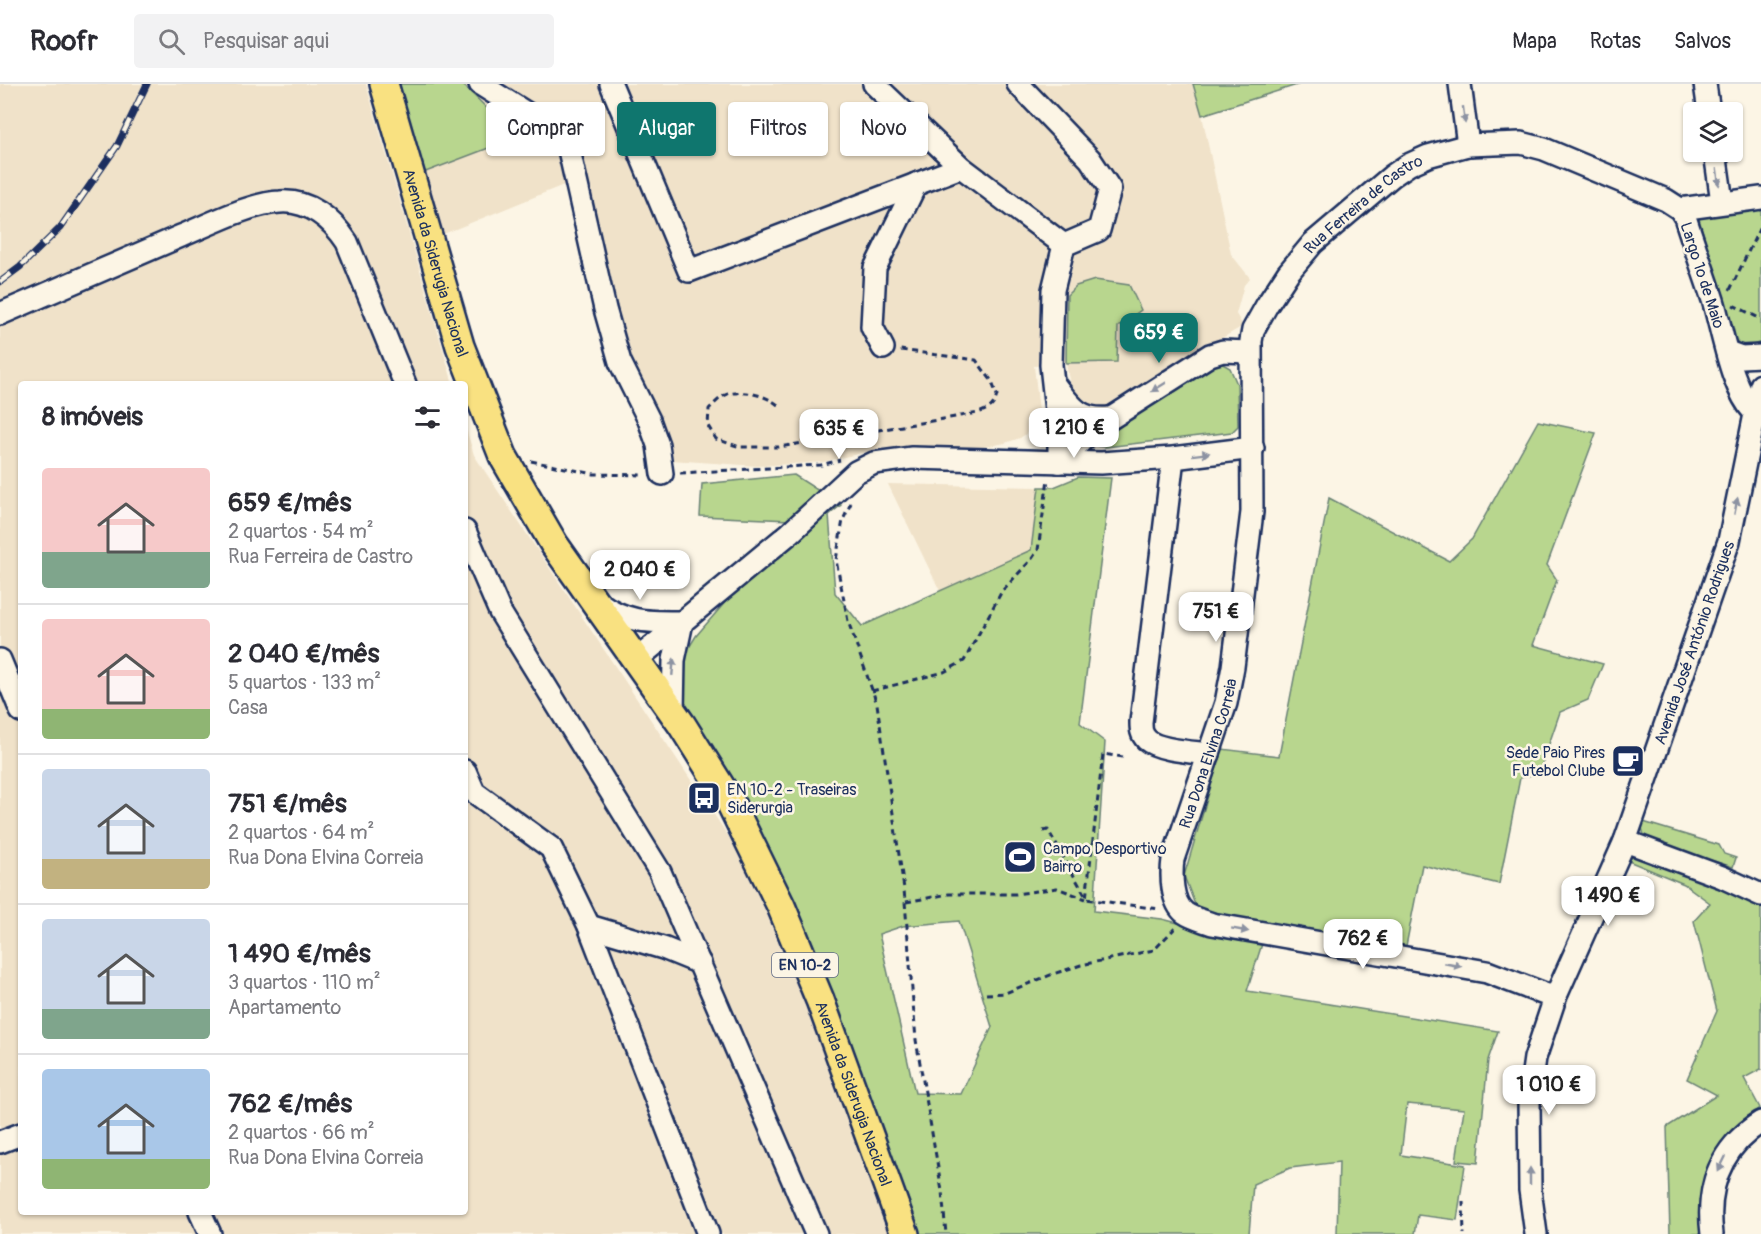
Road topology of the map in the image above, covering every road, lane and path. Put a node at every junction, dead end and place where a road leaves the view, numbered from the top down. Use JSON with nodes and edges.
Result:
{"nodes":[{"id":1,"x":384,"y":84,"type":"edge"},
{"id":2,"x":480,"y":84,"type":"edge"},
{"id":3,"x":610,"y":84,"type":"edge"},
{"id":4,"x":874,"y":84,"type":"edge"},
{"id":5,"x":1018,"y":84,"type":"edge"},
{"id":6,"x":1460,"y":84,"type":"edge"},
{"id":7,"x":1705,"y":84,"type":"edge"},
{"id":8,"x":1708,"y":102,"type":"edge"},
{"id":9,"x":1468,"y":145,"type":"junction"},
{"id":10,"x":1716,"y":162,"type":"edge"},
{"id":11,"x":961,"y":167,"type":"junction"},
{"id":12,"x":916,"y":184,"type":"junction"},
{"id":13,"x":1761,"y":198,"type":"edge"},
{"id":14,"x":1722,"y":202,"type":"junction"},
{"id":15,"x":1680,"y":209,"type":"junction"},
{"id":16,"x":1761,"y":225,"type":"edge"},
{"id":17,"x":1064,"y":245,"type":"junction"},
{"id":18,"x":1719,"y":301,"type":"junction"},
{"id":19,"x":0,"y":314,"type":"edge"},
{"id":20,"x":1761,"y":319,"type":"edge"},
{"id":21,"x":883,"y":348,"type":"joint"},
{"id":22,"x":1249,"y":352,"type":"junction"},
{"id":23,"x":1727,"y":352,"type":"junction"},
{"id":24,"x":1761,"y":356,"type":"edge"},
{"id":25,"x":1052,"y":374,"type":"junction"},
{"id":26,"x":404,"y":381,"type":"edge"},
{"id":27,"x":1761,"y":385,"type":"edge"},
{"id":28,"x":778,"y":405,"type":"dead end"},
{"id":29,"x":1754,"y":412,"type":"junction"},
{"id":30,"x":1110,"y":418,"type":"junction"},
{"id":31,"x":1089,"y":434,"type":"junction"},
{"id":32,"x":1253,"y":448,"type":"junction"},
{"id":33,"x":503,"y":456,"type":"junction"},
{"id":34,"x":1173,"y":458,"type":"junction"},
{"id":35,"x":842,"y":459,"type":"dead end"},
{"id":36,"x":1059,"y":462,"type":"junction"},
{"id":37,"x":1101,"y":463,"type":"junction"},
{"id":38,"x":662,"y":474,"type":"junction"},
{"id":39,"x":851,"y":502,"type":"dead end"},
{"id":40,"x":468,"y":538,"type":"edge"},
{"id":41,"x":591,"y":596,"type":"junction"},
{"id":42,"x":682,"y":622,"type":"junction"},
{"id":43,"x":0,"y":660,"type":"edge"},
{"id":44,"x":636,"y":660,"type":"junction"},
{"id":45,"x":872,"y":691,"type":"junction"},
{"id":46,"x":18,"y":704,"type":"edge"},
{"id":47,"x":673,"y":712,"type":"junction"},
{"id":48,"x":1209,"y":754,"type":"junction"},
{"id":49,"x":1123,"y":757,"type":"dead end"},
{"id":50,"x":468,"y":778,"type":"edge"},
{"id":51,"x":1043,"y":831,"type":"dead end"},
{"id":52,"x":1624,"y":841,"type":"junction"},
{"id":53,"x":1761,"y":895,"type":"edge"},
{"id":54,"x":1086,"y":899,"type":"junction"},
{"id":55,"x":906,"y":902,"type":"junction"},
{"id":56,"x":1181,"y":918,"type":"junction"},
{"id":57,"x":590,"y":926,"type":"junction"},
{"id":58,"x":700,"y":963,"type":"junction"},
{"id":59,"x":986,"y":994,"type":"dead end"},
{"id":60,"x":1555,"y":998,"type":"junction"},
{"id":61,"x":1761,"y":1122,"type":"edge"},
{"id":62,"x":18,"y":1135,"type":"edge"},
{"id":63,"x":0,"y":1142,"type":"edge"},
{"id":64,"x":1463,"y":1201,"type":"dead end"},
{"id":65,"x":201,"y":1215,"type":"edge"},
{"id":66,"x":210,"y":1234,"type":"edge"},
{"id":67,"x":708,"y":1234,"type":"edge"},
{"id":68,"x":816,"y":1234,"type":"edge"},
{"id":69,"x":905,"y":1234,"type":"edge"},
{"id":70,"x":946,"y":1234,"type":"edge"},
{"id":71,"x":1464,"y":1234,"type":"edge"},
{"id":72,"x":1536,"y":1234,"type":"edge"},
{"id":73,"x":1712,"y":1234,"type":"edge"}],
"edges":[{"from":1,"to":33,"type":"main road","name":"Avenida da Siderugia Nacional","number":"EN 10-2"},
{"from":2,"to":38,"type":"street"},
{"from":3,"to":12,"type":"street"},
{"from":4,"to":11,"type":"street"},
{"from":5,"to":17,"type":"street"},
{"from":6,"to":9,"type":"street","one_way":true},
{"from":7,"to":8,"type":"street"},
{"from":9,"to":15,"type":"street","name":"Rua Ferreira de Castro"},
{"from":9,"to":22,"type":"street","name":"Rua Ferreira de Castro"},
{"from":10,"to":14,"type":"street","one_way":true},
{"from":11,"to":12,"type":"street"},
{"from":11,"to":17,"type":"street"},
{"from":12,"to":21,"type":"street"},
{"from":13,"to":14,"type":"street","name":"Largo 1º de Maio"},
{"from":14,"to":15,"type":"street","name":"Largo 1º de Maio"},
{"from":15,"to":18,"type":"street","name":"Largo 1º de Maio"},
{"from":16,"to":18,"type":"path"},
{"from":17,"to":25,"type":"street"},
{"from":18,"to":20,"type":"path"},
{"from":18,"to":23,"type":"street","name":"Largo 1º de Maio"},
{"from":19,"to":26,"type":"street"},
{"from":21,"to":28,"type":"path"},
{"from":22,"to":30,"type":"street","one_way":true},
{"from":22,"to":32,"type":"street","name":"Rua Dona Elvina Correia"},
{"from":23,"to":24,"type":"street"},
{"from":23,"to":29,"type":"street","name":"Largo 1º de Maio"},
{"from":25,"to":30,"type":"street"},
{"from":25,"to":36,"type":"street"},
{"from":27,"to":29,"type":"street"},
{"from":52,"to":29,"type":"street","name":"Avenida José António Rodrigues","one_way":true},
{"from":30,"to":31,"type":"street"},
{"from":31,"to":36,"type":"street"},
{"from":31,"to":37,"type":"street"},
{"from":34,"to":32,"type":"street","one_way":true},
{"from":32,"to":48,"type":"street","name":"Rua Dona Elvina Correia"},
{"from":33,"to":38,"type":"path"},
{"from":33,"to":41,"type":"main road","name":"Avenida da Siderugia Nacional","number":"EN 10-2"},
{"from":34,"to":37,"type":"street"},
{"from":34,"to":48,"type":"street"},
{"from":35,"to":38,"type":"path"},
{"from":36,"to":37,"type":"street"},
{"from":36,"to":42,"type":"street"},
{"from":36,"to":45,"type":"path"},
{"from":39,"to":45,"type":"path"},
{"from":40,"to":58,"type":"street"},
{"from":41,"to":42,"type":"street"},
{"from":41,"to":44,"type":"main road","name":"Avenida da Siderugia Nacional","number":"EN 10-2"},
{"from":42,"to":44,"type":"street"},
{"from":47,"to":42,"type":"street","one_way":true},
{"from":43,"to":46,"type":"street"},
{"from":44,"to":47,"type":"main road","name":"Avenida da Siderugia Nacional","number":"EN 10-2"},
{"from":45,"to":55,"type":"path"},
{"from":47,"to":69,"type":"main road","name":"Avenida da Siderugia Nacional","number":"EN 10-2"},
{"from":48,"to":56,"type":"street","name":"Rua Dona Elvina Correia"},
{"from":49,"to":54,"type":"path"},
{"from":50,"to":57,"type":"street"},
{"from":51,"to":54,"type":"path"},
{"from":52,"to":53,"type":"street"},
{"from":52,"to":60,"type":"street","name":"Avenida José António Rodrigues"},
{"from":54,"to":55,"type":"path"},
{"from":54,"to":56,"type":"path"},
{"from":55,"to":70,"type":"path"},
{"from":56,"to":59,"type":"path"},
{"from":56,"to":60,"type":"street","one_way":true},
{"from":57,"to":58,"type":"street"},
{"from":57,"to":67,"type":"street"},
{"from":58,"to":68,"type":"street"},
{"from":72,"to":60,"type":"street","name":"Avenida José António Rodrigues","one_way":true},
{"from":61,"to":73,"type":"street","one_way":true},
{"from":62,"to":63,"type":"street"},
{"from":64,"to":71,"type":"path"},
{"from":65,"to":66,"type":"street"}]}
